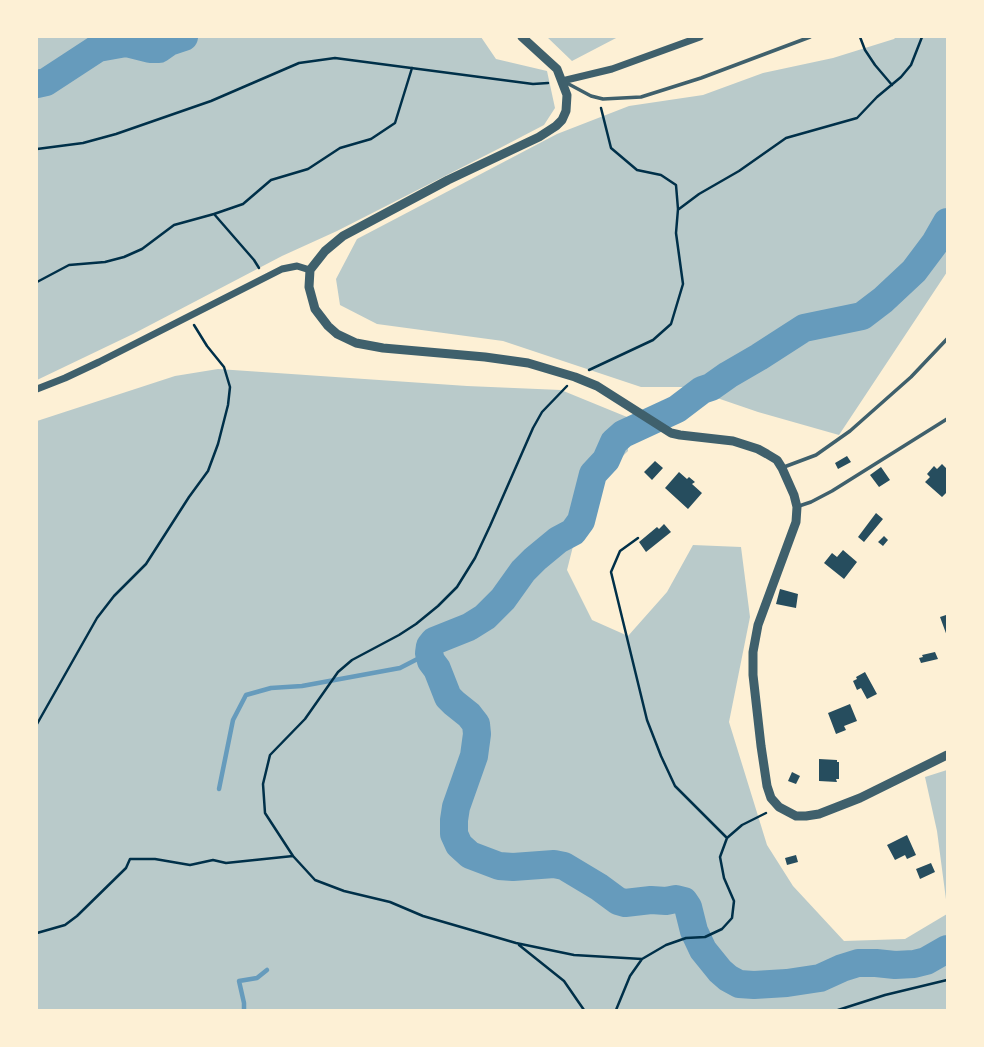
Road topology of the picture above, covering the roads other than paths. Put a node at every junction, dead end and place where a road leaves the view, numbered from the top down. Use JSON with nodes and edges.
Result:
{"nodes":[{"id":1,"x":522,"y":37,"type":"edge"},
{"id":2,"x":700,"y":37,"type":"edge"},
{"id":3,"x":810,"y":37,"type":"edge"},
{"id":4,"x":562,"y":81,"type":"junction"},
{"id":5,"x":310,"y":270,"type":"junction"},
{"id":6,"x":947,"y":339,"type":"edge"},
{"id":7,"x":37,"y":389,"type":"edge"},
{"id":8,"x":947,"y":419,"type":"edge"},
{"id":9,"x":782,"y":468,"type":"junction"},
{"id":10,"x":797,"y":506,"type":"junction"},
{"id":11,"x":947,"y":755,"type":"edge"}],
"edges":[{"from":1,"to":4,"type":"street"},
{"from":2,"to":4,"type":"street"},
{"from":3,"to":4,"type":"lane"},
{"from":4,"to":5,"type":"street"},
{"from":5,"to":7,"type":"street"},
{"from":5,"to":9,"type":"street"},
{"from":6,"to":9,"type":"lane"},
{"from":8,"to":10,"type":"lane"},
{"from":9,"to":10,"type":"street"},
{"from":10,"to":11,"type":"street"}]}
